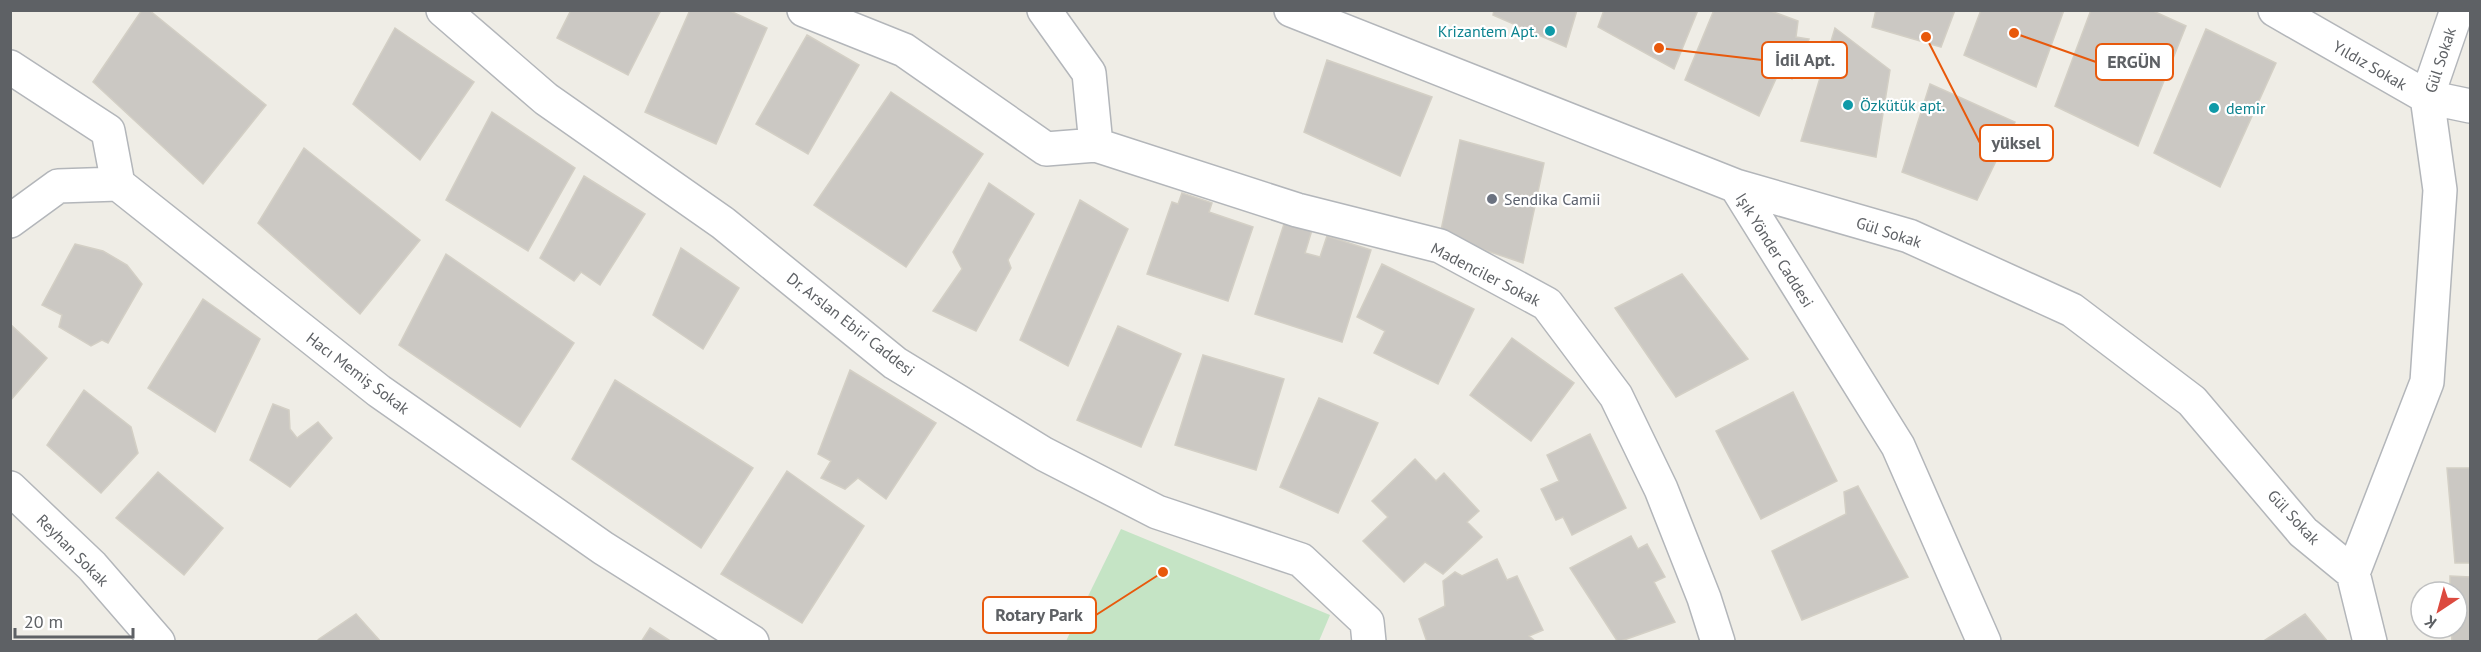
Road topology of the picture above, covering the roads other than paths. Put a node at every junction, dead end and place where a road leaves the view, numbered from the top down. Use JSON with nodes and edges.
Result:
{"nodes":[{"id":1,"x":443,"y":10,"type":"edge"},
{"id":2,"x":804,"y":10,"type":"edge"},
{"id":3,"x":1044,"y":10,"type":"edge"},
{"id":4,"x":1291,"y":10,"type":"edge"},
{"id":5,"x":2275,"y":10,"type":"edge"},
{"id":6,"x":2457,"y":10,"type":"edge"},
{"id":7,"x":10,"y":67,"type":"edge"},
{"id":8,"x":2427,"y":97,"type":"junction"},
{"id":9,"x":2470,"y":106,"type":"edge"},
{"id":10,"x":1096,"y":145,"type":"junction"},
{"id":11,"x":118,"y":184,"type":"junction"},
{"id":12,"x":1736,"y":186,"type":"junction"},
{"id":13,"x":10,"y":221,"type":"edge"},
{"id":14,"x":10,"y":488,"type":"edge"},
{"id":15,"x":2353,"y":573,"type":"junction"},
{"id":16,"x":158,"y":642,"type":"edge"},
{"id":17,"x":752,"y":642,"type":"edge"},
{"id":18,"x":1369,"y":642,"type":"edge"},
{"id":19,"x":1718,"y":642,"type":"edge"},
{"id":20,"x":1984,"y":642,"type":"edge"},
{"id":21,"x":2370,"y":642,"type":"edge"}],
"edges":[{"from":1,"to":18,"type":"street","name":"Dr. Arslan Ebiri Caddesi"},
{"from":2,"to":10,"type":"street"},
{"from":3,"to":10,"type":"street"},
{"from":4,"to":12,"type":"street","name":"Işık Yönder Caddesi"},
{"from":5,"to":8,"type":"street","name":"Yıldız Sokak"},
{"from":6,"to":8,"type":"street","name":"Gül Sokak"},
{"from":7,"to":11,"type":"street"},
{"from":8,"to":9,"type":"street","name":"Yıldız Sokak"},
{"from":8,"to":15,"type":"street","name":"Gül Sokak"},
{"from":10,"to":19,"type":"street","name":"Madenciler Sokak"},
{"from":11,"to":13,"type":"street"},
{"from":11,"to":17,"type":"street","name":"Hacı Memiş Sokak"},
{"from":12,"to":15,"type":"street","name":"Gül Sokak"},
{"from":12,"to":20,"type":"street","name":"Işık Yönder Caddesi"},
{"from":14,"to":16,"type":"street","name":"Reyhan Sokak"},
{"from":15,"to":21,"type":"street"}]}
